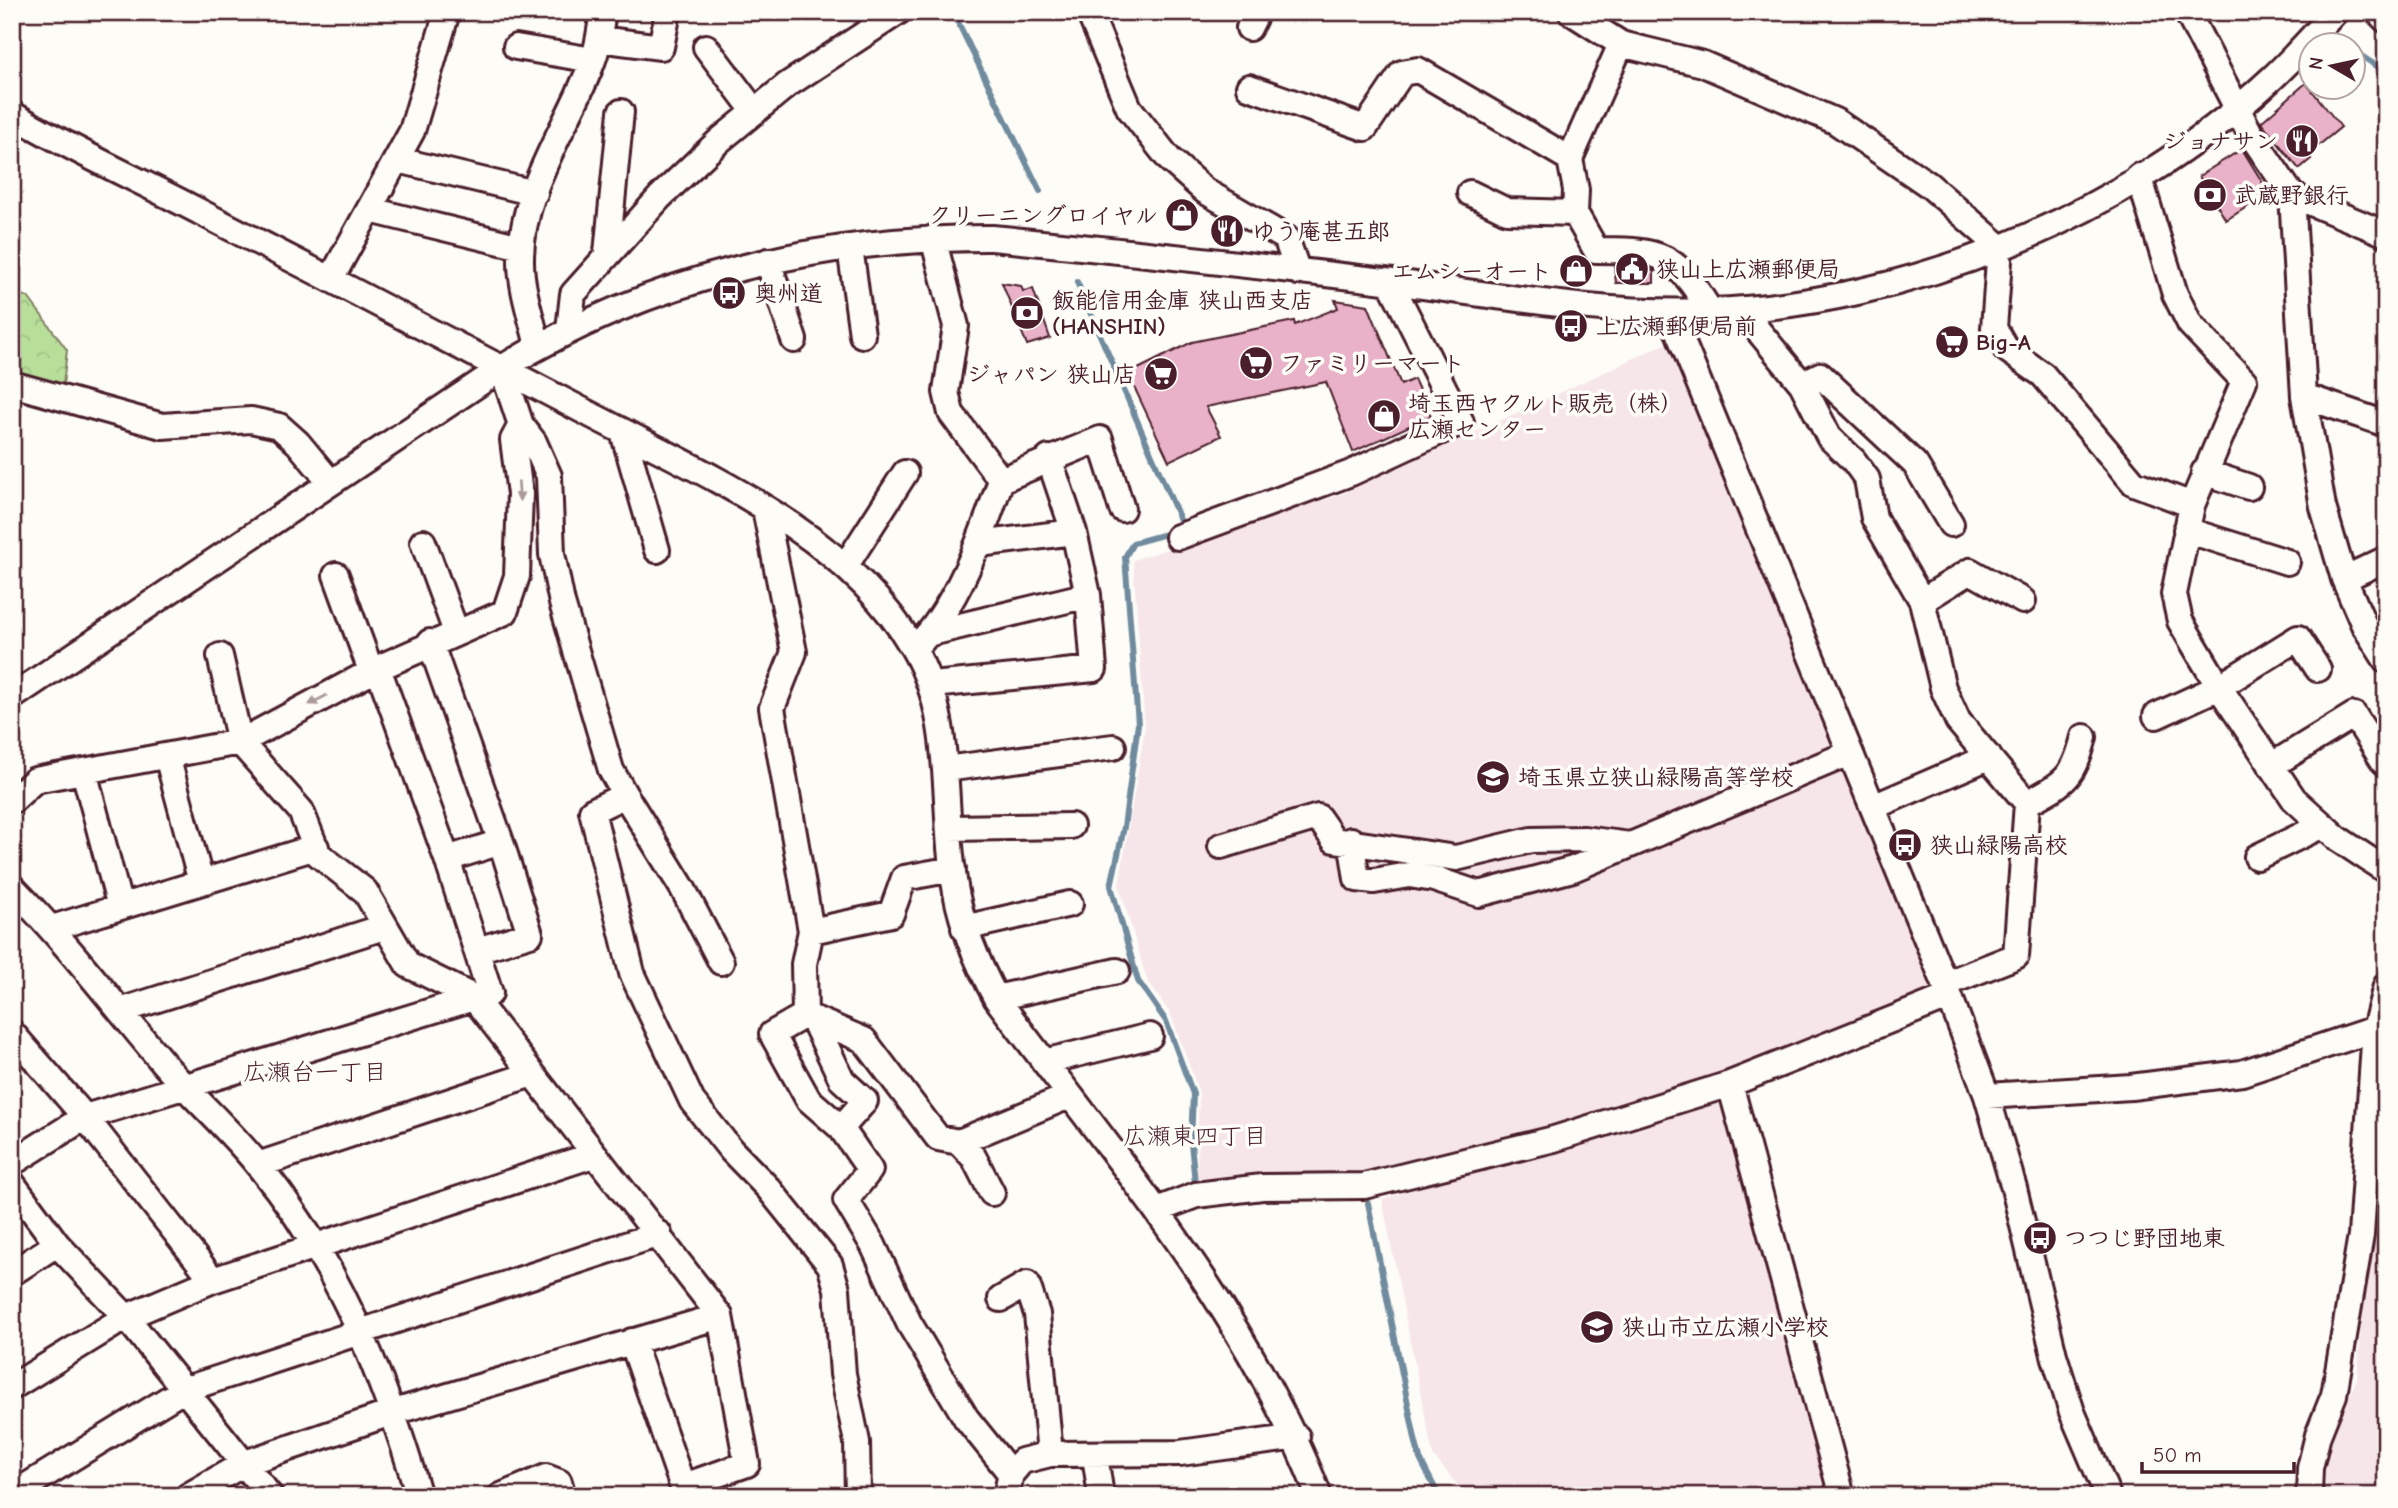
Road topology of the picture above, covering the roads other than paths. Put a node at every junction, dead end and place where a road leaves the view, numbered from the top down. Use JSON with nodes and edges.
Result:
{"nodes":[{"id":1,"x":447,"y":12,"type":"edge"},
{"id":2,"x":603,"y":12,"type":"edge"},
{"id":3,"x":668,"y":12,"type":"edge"},
{"id":4,"x":898,"y":12,"type":"edge"},
{"id":5,"x":1089,"y":12,"type":"edge"},
{"id":6,"x":1571,"y":12,"type":"edge"},
{"id":7,"x":2187,"y":12,"type":"edge"},
{"id":8,"x":2335,"y":12,"type":"edge"},
{"id":9,"x":2378,"y":12,"type":"edge"},
{"id":10,"x":2386,"y":20,"type":"edge"},
{"id":11,"x":1621,"y":44,"type":"junction"},
{"id":12,"x":516,"y":47,"type":"dead end"},
{"id":13,"x":706,"y":47,"type":"dead end"},
{"id":14,"x":596,"y":50,"type":"junction"},
{"id":15,"x":1249,"y":87,"type":"dead end"},
{"id":16,"x":2237,"y":108,"type":"junction"},
{"id":17,"x":755,"y":111,"type":"junction"},
{"id":18,"x":621,"y":112,"type":"dead end"},
{"id":19,"x":12,"y":114,"type":"edge"},
{"id":20,"x":1570,"y":159,"type":"junction"},
{"id":21,"x":398,"y":160,"type":"junction"},
{"id":22,"x":2139,"y":176,"type":"junction"},
{"id":23,"x":535,"y":192,"type":"junction"},
{"id":24,"x":1470,"y":193,"type":"dead end"},
{"id":25,"x":2292,"y":195,"type":"junction"},
{"id":26,"x":370,"y":210,"type":"junction"},
{"id":27,"x":1574,"y":213,"type":"junction"},
{"id":28,"x":2386,"y":234,"type":"edge"},
{"id":29,"x":933,"y":238,"type":"junction"},
{"id":30,"x":521,"y":247,"type":"junction"},
{"id":31,"x":850,"y":247,"type":"junction"},
{"id":32,"x":2000,"y":247,"type":"junction"},
{"id":33,"x":607,"y":253,"type":"junction"},
{"id":34,"x":768,"y":261,"type":"junction"},
{"id":35,"x":1298,"y":272,"type":"junction"},
{"id":36,"x":331,"y":279,"type":"junction"},
{"id":37,"x":1390,"y":282,"type":"junction"},
{"id":38,"x":1749,"y":309,"type":"junction"},
{"id":39,"x":1670,"y":312,"type":"junction"},
{"id":40,"x":1710,"y":312,"type":"junction"},
{"id":41,"x":569,"y":330,"type":"junction"},
{"id":42,"x":862,"y":335,"type":"dead end"},
{"id":43,"x":794,"y":340,"type":"dead end"},
{"id":44,"x":538,"y":346,"type":"junction"},
{"id":45,"x":502,"y":368,"type":"junction"},
{"id":46,"x":12,"y":384,"type":"edge"},
{"id":47,"x":1802,"y":384,"type":"junction"},
{"id":48,"x":2304,"y":396,"type":"junction"},
{"id":49,"x":2386,"y":424,"type":"edge"},
{"id":50,"x":521,"y":425,"type":"junction"},
{"id":51,"x":623,"y":432,"type":"junction"},
{"id":52,"x":1049,"y":458,"type":"junction"},
{"id":53,"x":2204,"y":472,"type":"junction"},
{"id":54,"x":905,"y":473,"type":"dead end"},
{"id":55,"x":1001,"y":480,"type":"junction"},
{"id":56,"x":331,"y":483,"type":"junction"},
{"id":57,"x":2249,"y":487,"type":"dead end"},
{"id":58,"x":2192,"y":505,"type":"junction"},
{"id":59,"x":765,"y":509,"type":"junction"},
{"id":60,"x":1122,"y":509,"type":"dead end"},
{"id":61,"x":1951,"y":524,"type":"dead end"},
{"id":62,"x":2186,"y":530,"type":"junction"},
{"id":63,"x":1074,"y":532,"type":"junction"},
{"id":64,"x":1178,"y":537,"type":"dead end"},
{"id":65,"x":423,"y":542,"type":"dead end"},
{"id":66,"x":979,"y":544,"type":"junction"},
{"id":67,"x":657,"y":551,"type":"dead end"},
{"id":68,"x":2386,"y":559,"type":"edge"},
{"id":69,"x":2287,"y":562,"type":"dead end"},
{"id":70,"x":846,"y":565,"type":"junction"},
{"id":71,"x":336,"y":575,"type":"dead end"},
{"id":72,"x":2344,"y":579,"type":"junction"},
{"id":73,"x":1088,"y":595,"type":"junction"},
{"id":74,"x":1923,"y":601,"type":"junction"},
{"id":75,"x":2023,"y":601,"type":"dead end"},
{"id":76,"x":456,"y":632,"type":"junction"},
{"id":77,"x":922,"y":641,"type":"junction"},
{"id":78,"x":430,"y":642,"type":"junction"},
{"id":79,"x":220,"y":656,"type":"dead end"},
{"id":80,"x":2386,"y":660,"type":"edge"},
{"id":81,"x":375,"y":669,"type":"junction"},
{"id":82,"x":2318,"y":669,"type":"dead end"},
{"id":83,"x":932,"y":685,"type":"junction"},
{"id":84,"x":2219,"y":687,"type":"junction"},
{"id":85,"x":12,"y":697,"type":"edge"},
{"id":86,"x":2157,"y":716,"type":"dead end"},
{"id":87,"x":2084,"y":737,"type":"dead end"},
{"id":88,"x":240,"y":742,"type":"junction"},
{"id":89,"x":1114,"y":747,"type":"dead end"},
{"id":90,"x":1850,"y":753,"type":"junction"},
{"id":91,"x":167,"y":756,"type":"junction"},
{"id":92,"x":1989,"y":757,"type":"junction"},
{"id":93,"x":2384,"y":762,"type":"edge"},
{"id":94,"x":2271,"y":766,"type":"junction"},
{"id":95,"x":945,"y":769,"type":"junction"},
{"id":96,"x":84,"y":771,"type":"junction"},
{"id":97,"x":625,"y":795,"type":"junction"},
{"id":98,"x":12,"y":801,"type":"edge"},
{"id":99,"x":2027,"y":803,"type":"junction"},
{"id":100,"x":1872,"y":807,"type":"junction"},
{"id":101,"x":2323,"y":825,"type":"junction"},
{"id":102,"x":1071,"y":826,"type":"dead end"},
{"id":103,"x":950,"y":828,"type":"junction"},
{"id":104,"x":1351,"y":840,"type":"junction"},
{"id":105,"x":501,"y":842,"type":"junction"},
{"id":106,"x":1630,"y":845,"type":"junction"},
{"id":107,"x":1221,"y":846,"type":"dead end"},
{"id":108,"x":316,"y":847,"type":"junction"},
{"id":109,"x":2257,"y":857,"type":"dead end"},
{"id":110,"x":447,"y":859,"type":"junction"},
{"id":111,"x":2385,"y":868,"type":"edge"},
{"id":112,"x":953,"y":869,"type":"junction"},
{"id":113,"x":201,"y":882,"type":"junction"},
{"id":114,"x":2386,"y":884,"type":"edge"},
{"id":115,"x":12,"y":887,"type":"edge"},
{"id":116,"x":1070,"y":904,"type":"dead end"},
{"id":117,"x":120,"y":907,"type":"junction"},
{"id":118,"x":384,"y":927,"type":"junction"},
{"id":119,"x":52,"y":928,"type":"junction"},
{"id":120,"x":964,"y":928,"type":"junction"},
{"id":121,"x":811,"y":932,"type":"junction"},
{"id":122,"x":477,"y":950,"type":"junction"},
{"id":123,"x":721,"y":961,"type":"dead end"},
{"id":124,"x":1117,"y":971,"type":"dead end"},
{"id":125,"x":2386,"y":986,"type":"edge"},
{"id":126,"x":1946,"y":990,"type":"junction"},
{"id":127,"x":473,"y":997,"type":"junction"},
{"id":128,"x":996,"y":998,"type":"junction"},
{"id":129,"x":120,"y":1012,"type":"junction"},
{"id":130,"x":809,"y":1017,"type":"junction"},
{"id":131,"x":2375,"y":1029,"type":"junction"},
{"id":132,"x":1150,"y":1036,"type":"dead end"},
{"id":133,"x":16,"y":1044,"type":"edge"},
{"id":134,"x":1044,"y":1062,"type":"junction"},
{"id":135,"x":532,"y":1074,"type":"junction"},
{"id":136,"x":1730,"y":1084,"type":"junction"},
{"id":137,"x":184,"y":1088,"type":"junction"},
{"id":138,"x":1069,"y":1096,"type":"junction"},
{"id":139,"x":1987,"y":1096,"type":"junction"},
{"id":140,"x":85,"y":1116,"type":"junction"},
{"id":141,"x":841,"y":1128,"type":"junction"},
{"id":142,"x":959,"y":1142,"type":"junction"},
{"id":143,"x":593,"y":1154,"type":"junction"},
{"id":144,"x":12,"y":1163,"type":"edge"},
{"id":145,"x":258,"y":1165,"type":"junction"},
{"id":146,"x":12,"y":1183,"type":"edge"},
{"id":147,"x":992,"y":1193,"type":"dead end"},
{"id":148,"x":1157,"y":1210,"type":"junction"},
{"id":149,"x":659,"y":1234,"type":"junction"},
{"id":150,"x":57,"y":1244,"type":"junction"},
{"id":151,"x":314,"y":1245,"type":"junction"},
{"id":152,"x":12,"y":1273,"type":"edge"},
{"id":153,"x":213,"y":1280,"type":"junction"},
{"id":154,"x":1000,"y":1299,"type":"dead end"},
{"id":155,"x":720,"y":1316,"type":"junction"},
{"id":156,"x":126,"y":1317,"type":"junction"},
{"id":157,"x":362,"y":1329,"type":"junction"},
{"id":158,"x":632,"y":1341,"type":"junction"},
{"id":159,"x":12,"y":1387,"type":"edge"},
{"id":160,"x":183,"y":1390,"type":"junction"},
{"id":161,"x":394,"y":1412,"type":"junction"},
{"id":162,"x":1297,"y":1437,"type":"junction"},
{"id":163,"x":1050,"y":1454,"type":"junction"},
{"id":164,"x":1096,"y":1456,"type":"junction"},
{"id":165,"x":244,"y":1463,"type":"junction"},
{"id":166,"x":1009,"y":1485,"type":"edge"},
{"id":167,"x":685,"y":1491,"type":"edge"},
{"id":168,"x":12,"y":1495,"type":"edge"},
{"id":169,"x":188,"y":1496,"type":"edge"},
{"id":170,"x":270,"y":1496,"type":"edge"},
{"id":171,"x":419,"y":1496,"type":"edge"},
{"id":172,"x":501,"y":1496,"type":"edge"},
{"id":173,"x":563,"y":1496,"type":"edge"},
{"id":174,"x":858,"y":1496,"type":"edge"},
{"id":175,"x":1101,"y":1496,"type":"edge"},
{"id":176,"x":1320,"y":1496,"type":"edge"},
{"id":177,"x":1842,"y":1496,"type":"edge"},
{"id":178,"x":2108,"y":1496,"type":"edge"},
{"id":179,"x":2309,"y":1496,"type":"edge"}],
"edges":[{"from":1,"to":21,"type":"street"},
{"from":2,"to":14,"type":"street"},
{"from":3,"to":14,"type":"street"},
{"from":4,"to":17,"type":"street"},
{"from":5,"to":35,"type":"street"},
{"from":6,"to":11,"type":"street"},
{"from":7,"to":16,"type":"street"},
{"from":8,"to":16,"type":"street"},
{"from":9,"to":10,"type":"street"},
{"from":11,"to":20,"type":"street"},
{"from":11,"to":32,"type":"street"},
{"from":12,"to":14,"type":"street"},
{"from":13,"to":17,"type":"street"},
{"from":14,"to":23,"type":"street"},
{"from":15,"to":20,"type":"street"},
{"from":16,"to":22,"type":"street"},
{"from":16,"to":25,"type":"street"},
{"from":17,"to":33,"type":"street"},
{"from":18,"to":33,"type":"street"},
{"from":19,"to":36,"type":"street"},
{"from":20,"to":27,"type":"street"},
{"from":21,"to":23,"type":"street"},
{"from":21,"to":26,"type":"street"},
{"from":22,"to":32,"type":"street"},
{"from":22,"to":53,"type":"street"},
{"from":23,"to":30,"type":"street"},
{"from":24,"to":27,"type":"street"},
{"from":25,"to":28,"type":"street"},
{"from":25,"to":48,"type":"street"},
{"from":26,"to":30,"type":"street"},
{"from":26,"to":36,"type":"street"},
{"from":27,"to":40,"type":"street"},
{"from":29,"to":31,"type":"street"},
{"from":29,"to":35,"type":"street"},
{"from":29,"to":55,"type":"street"},
{"from":30,"to":44,"type":"street"},
{"from":31,"to":34,"type":"street"},
{"from":31,"to":42,"type":"street"},
{"from":32,"to":38,"type":"street"},
{"from":32,"to":58,"type":"street"},
{"from":33,"to":41,"type":"street"},
{"from":34,"to":41,"type":"street"},
{"from":34,"to":43,"type":"street"},
{"from":35,"to":37,"type":"street"},
{"from":36,"to":45,"type":"street"},
{"from":37,"to":39,"type":"street"},
{"from":37,"to":64,"type":"street"},
{"from":38,"to":40,"type":"street"},
{"from":38,"to":47,"type":"street"},
{"from":39,"to":40,"type":"street"},
{"from":39,"to":90,"type":"street"},
{"from":41,"to":44,"type":"street"},
{"from":44,"to":45,"type":"street"},
{"from":45,"to":50,"type":"street"},
{"from":45,"to":51,"type":"street"},
{"from":45,"to":56,"type":"street"},
{"from":46,"to":56,"type":"street"},
{"from":47,"to":61,"type":"street"},
{"from":47,"to":74,"type":"street"},
{"from":48,"to":49,"type":"street"},
{"from":48,"to":72,"type":"street"},
{"from":50,"to":76,"type":"street","one_way":true},
{"from":50,"to":97,"type":"street"},
{"from":51,"to":59,"type":"street"},
{"from":51,"to":67,"type":"street"},
{"from":52,"to":55,"type":"street"},
{"from":52,"to":60,"type":"street"},
{"from":52,"to":63,"type":"street"},
{"from":53,"to":57,"type":"street"},
{"from":53,"to":58,"type":"street"},
{"from":54,"to":70,"type":"street"},
{"from":55,"to":66,"type":"street"},
{"from":56,"to":85,"type":"street"},
{"from":58,"to":62,"type":"street"},
{"from":59,"to":70,"type":"street"},
{"from":59,"to":121,"type":"street"},
{"from":62,"to":69,"type":"street"},
{"from":62,"to":84,"type":"street"},
{"from":63,"to":66,"type":"street"},
{"from":63,"to":73,"type":"street"},
{"from":65,"to":76,"type":"street"},
{"from":66,"to":77,"type":"street"},
{"from":68,"to":72,"type":"street"},
{"from":70,"to":77,"type":"street"},
{"from":71,"to":81,"type":"street"},
{"from":72,"to":80,"type":"street"},
{"from":73,"to":77,"type":"street"},
{"from":73,"to":83,"type":"street"},
{"from":74,"to":75,"type":"street"},
{"from":74,"to":92,"type":"street"},
{"from":76,"to":78,"type":"street"},
{"from":77,"to":83,"type":"street"},
{"from":78,"to":81,"type":"street"},
{"from":78,"to":105,"type":"street"},
{"from":79,"to":88,"type":"street"},
{"from":81,"to":88,"type":"street","one_way":true},
{"from":81,"to":110,"type":"street"},
{"from":82,"to":84,"type":"street"},
{"from":83,"to":95,"type":"street"},
{"from":84,"to":86,"type":"street"},
{"from":84,"to":94,"type":"street"},
{"from":87,"to":99,"type":"street"},
{"from":88,"to":91,"type":"street"},
{"from":88,"to":108,"type":"street"},
{"from":89,"to":95,"type":"street"},
{"from":90,"to":100,"type":"street"},
{"from":90,"to":106,"type":"street"},
{"from":91,"to":96,"type":"street"},
{"from":91,"to":113,"type":"street"},
{"from":92,"to":99,"type":"street"},
{"from":92,"to":100,"type":"street"},
{"from":93,"to":94,"type":"street"},
{"from":94,"to":101,"type":"street"},
{"from":95,"to":103,"type":"street"},
{"from":96,"to":98,"type":"street"},
{"from":96,"to":117,"type":"street"},
{"from":97,"to":123,"type":"street"},
{"from":97,"to":174,"type":"street"},
{"from":99,"to":126,"type":"street"},
{"from":100,"to":126,"type":"street"},
{"from":101,"to":109,"type":"street"},
{"from":101,"to":111,"type":"street"},
{"from":102,"to":103,"type":"street"},
{"from":103,"to":112,"type":"street"},
{"from":104,"to":106,"type":"street"},
{"from":104,"to":106,"type":"street"},
{"from":104,"to":107,"type":"street"},
{"from":105,"to":110,"type":"street"},
{"from":105,"to":122,"type":"street"},
{"from":108,"to":113,"type":"street"},
{"from":108,"to":118,"type":"street"},
{"from":110,"to":122,"type":"street"},
{"from":111,"to":114,"type":"street"},
{"from":112,"to":120,"type":"street"},
{"from":112,"to":121,"type":"street"},
{"from":113,"to":117,"type":"street"},
{"from":115,"to":119,"type":"street"},
{"from":116,"to":120,"type":"street"},
{"from":117,"to":119,"type":"street"},
{"from":118,"to":127,"type":"street"},
{"from":118,"to":129,"type":"street"},
{"from":119,"to":129,"type":"street"},
{"from":120,"to":128,"type":"street"},
{"from":121,"to":130,"type":"street"},
{"from":122,"to":127,"type":"street"},
{"from":124,"to":128,"type":"street"},
{"from":125,"to":131,"type":"street"},
{"from":126,"to":136,"type":"street"},
{"from":126,"to":139,"type":"street"},
{"from":127,"to":135,"type":"street"},
{"from":127,"to":137,"type":"street"},
{"from":128,"to":134,"type":"street"},
{"from":129,"to":137,"type":"street"},
{"from":130,"to":141,"type":"street"},
{"from":130,"to":141,"type":"street"},
{"from":130,"to":142,"type":"street"},
{"from":131,"to":139,"type":"street"},
{"from":131,"to":179,"type":"street"},
{"from":132,"to":134,"type":"street"},
{"from":133,"to":140,"type":"street"},
{"from":134,"to":138,"type":"street"},
{"from":135,"to":143,"type":"street"},
{"from":135,"to":145,"type":"street"},
{"from":136,"to":148,"type":"street"},
{"from":136,"to":177,"type":"street"},
{"from":137,"to":140,"type":"street"},
{"from":137,"to":145,"type":"street"},
{"from":138,"to":142,"type":"street"},
{"from":138,"to":148,"type":"street"},
{"from":139,"to":178,"type":"street"},
{"from":140,"to":144,"type":"street"},
{"from":140,"to":153,"type":"street"},
{"from":141,"to":166,"type":"street"},
{"from":142,"to":147,"type":"street"},
{"from":143,"to":149,"type":"street"},
{"from":143,"to":151,"type":"street"},
{"from":145,"to":151,"type":"street"},
{"from":146,"to":150,"type":"street"},
{"from":148,"to":162,"type":"street"},
{"from":149,"to":155,"type":"street"},
{"from":149,"to":157,"type":"street"},
{"from":150,"to":152,"type":"street"},
{"from":150,"to":156,"type":"street"},
{"from":151,"to":153,"type":"street"},
{"from":151,"to":157,"type":"street"},
{"from":153,"to":156,"type":"street"},
{"from":154,"to":163,"type":"street"},
{"from":155,"to":158,"type":"street"},
{"from":155,"to":167,"type":"street"},
{"from":156,"to":159,"type":"street"},
{"from":156,"to":160,"type":"street"},
{"from":157,"to":160,"type":"street"},
{"from":157,"to":161,"type":"street"},
{"from":158,"to":161,"type":"street"},
{"from":158,"to":167,"type":"street"},
{"from":160,"to":165,"type":"street"},
{"from":160,"to":168,"type":"street"},
{"from":161,"to":165,"type":"street"},
{"from":161,"to":171,"type":"street"},
{"from":162,"to":164,"type":"street"},
{"from":162,"to":176,"type":"street"},
{"from":163,"to":164,"type":"street"},
{"from":163,"to":166,"type":"street"},
{"from":164,"to":175,"type":"street"},
{"from":165,"to":169,"type":"street"},
{"from":165,"to":170,"type":"street"},
{"from":172,"to":173,"type":"street"}]}
